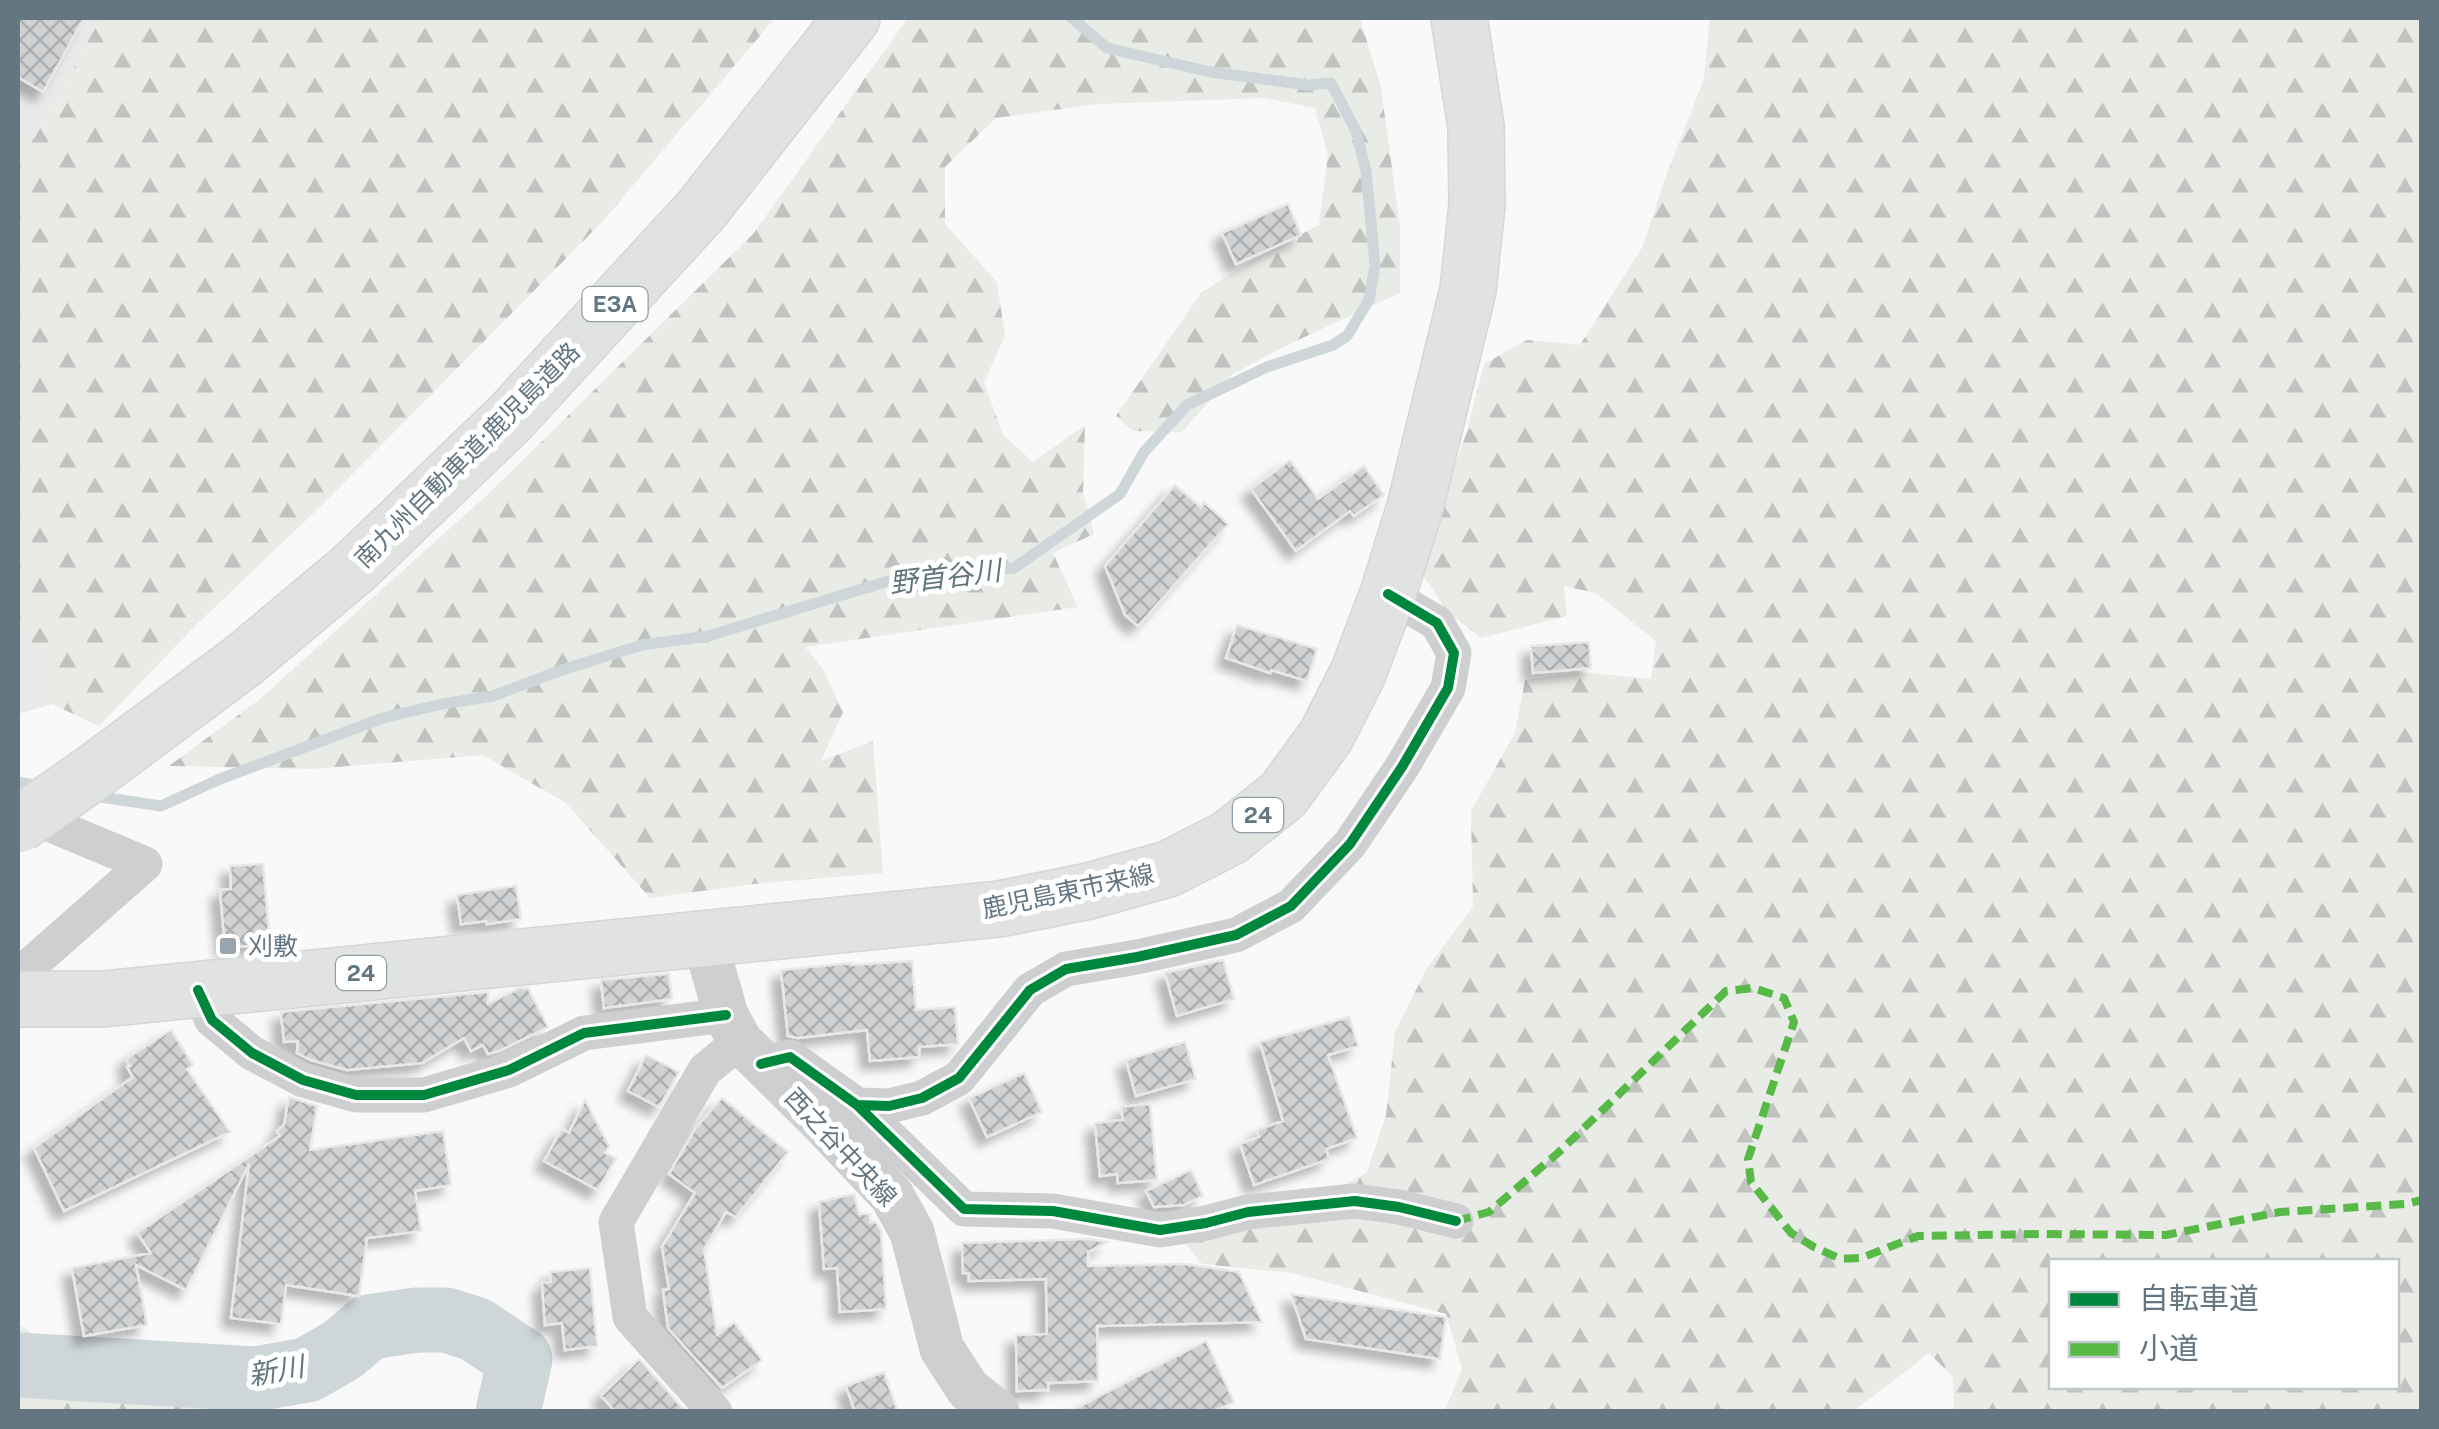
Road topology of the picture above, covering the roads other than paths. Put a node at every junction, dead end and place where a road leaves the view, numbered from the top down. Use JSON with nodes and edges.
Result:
{"nodes":[{"id":1,"x":852,"y":18,"type":"edge"},
{"id":2,"x":1459,"y":18,"type":"edge"},
{"id":3,"x":1388,"y":594,"type":"junction"},
{"id":4,"x":18,"y":810,"type":"edge"},
{"id":5,"x":18,"y":825,"type":"edge"},
{"id":6,"x":704,"y":938,"type":"junction"},
{"id":7,"x":18,"y":976,"type":"edge"},
{"id":8,"x":198,"y":990,"type":"junction"},
{"id":9,"x":18,"y":1000,"type":"edge"},
{"id":10,"x":742,"y":1040,"type":"junction"},
{"id":11,"x":856,"y":1104,"type":"junction"},
{"id":12,"x":1456,"y":1222,"type":"dead end"},
{"id":13,"x":715,"y":1412,"type":"edge"},
{"id":14,"x":998,"y":1412,"type":"edge"}],
"edges":[{"from":1,"to":5,"type":"main road","name":"南九州自動車道;鹿児島道路","number":"E3A","bridge":true},
{"from":2,"to":3,"type":"main road","name":"鹿児島東市来線","number":"24"},
{"from":3,"to":6,"type":"main road","name":"鹿児島東市来線","number":"24"},
{"from":3,"to":11,"type":"street"},
{"from":4,"to":7,"type":"street"},
{"from":6,"to":8,"type":"main road","name":"鹿児島東市来線","number":"24"},
{"from":6,"to":10,"type":"street"},
{"from":8,"to":9,"type":"main road","name":"鹿児島東市来線","number":"24"},
{"from":8,"to":10,"type":"street"},
{"from":10,"to":11,"type":"street"},
{"from":10,"to":13,"type":"street"},
{"from":10,"to":14,"type":"street","name":"西之谷中央線"},
{"from":11,"to":12,"type":"street"}]}
